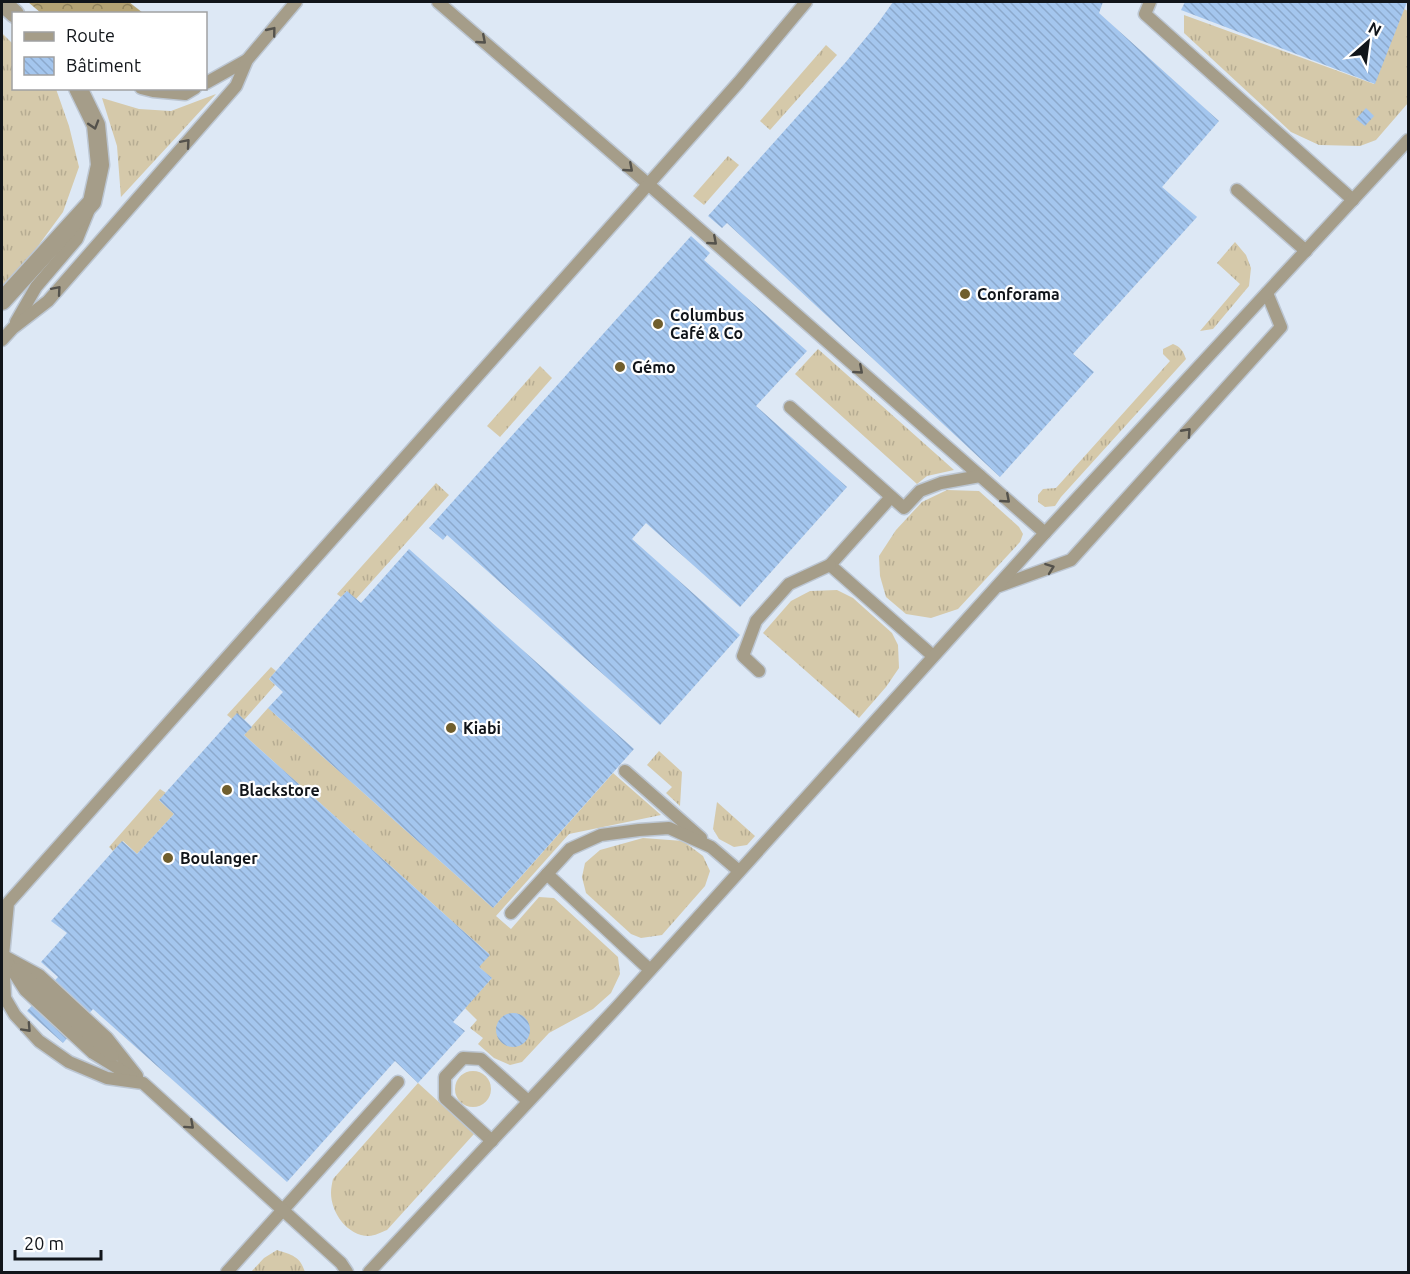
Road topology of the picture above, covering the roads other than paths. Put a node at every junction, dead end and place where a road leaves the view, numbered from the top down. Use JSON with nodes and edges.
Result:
{"nodes":[{"id":1,"x":296,"y":2,"type":"edge"},
{"id":2,"x":438,"y":2,"type":"edge"},
{"id":3,"x":806,"y":2,"type":"edge"},
{"id":4,"x":1150,"y":2,"type":"edge"},
{"id":5,"x":248,"y":60,"type":"junction"},
{"id":6,"x":207,"y":82,"type":"edge"},
{"id":7,"x":79,"y":90,"type":"edge"},
{"id":8,"x":149,"y":90,"type":"edge"},
{"id":9,"x":192,"y":90,"type":"edge"},
{"id":10,"x":1408,"y":140,"type":"edge"},
{"id":11,"x":648,"y":184,"type":"junction"},
{"id":12,"x":1237,"y":190,"type":"dead end"},
{"id":13,"x":1353,"y":200,"type":"junction"},
{"id":14,"x":92,"y":202,"type":"junction"},
{"id":15,"x":1306,"y":251,"type":"junction"},
{"id":16,"x":1267,"y":294,"type":"junction"},
{"id":17,"x":2,"y":301,"type":"edge"},
{"id":18,"x":13,"y":328,"type":"junction"},
{"id":19,"x":2,"y":340,"type":"edge"},
{"id":20,"x":790,"y":407,"type":"dead end"},
{"id":21,"x":980,"y":476,"type":"junction"},
{"id":22,"x":891,"y":497,"type":"junction"},
{"id":23,"x":1045,"y":533,"type":"junction"},
{"id":24,"x":830,"y":565,"type":"junction"},
{"id":25,"x":995,"y":588,"type":"junction"},
{"id":26,"x":933,"y":656,"type":"junction"},
{"id":27,"x":759,"y":671,"type":"dead end"},
{"id":28,"x":625,"y":771,"type":"dead end"},
{"id":29,"x":711,"y":847,"type":"junction"},
{"id":30,"x":739,"y":872,"type":"junction"},
{"id":31,"x":547,"y":874,"type":"junction"},
{"id":32,"x":5,"y":900,"type":"edge"},
{"id":33,"x":511,"y":913,"type":"dead end"},
{"id":34,"x":3,"y":956,"type":"junction"},
{"id":35,"x":650,"y":970,"type":"junction"},
{"id":36,"x":398,"y":1082,"type":"dead end"},
{"id":37,"x":144,"y":1083,"type":"junction"},
{"id":38,"x":528,"y":1101,"type":"junction"},
{"id":39,"x":492,"y":1141,"type":"junction"},
{"id":40,"x":283,"y":1210,"type":"junction"},
{"id":41,"x":227,"y":1272,"type":"edge"},
{"id":42,"x":347,"y":1272,"type":"edge"},
{"id":43,"x":369,"y":1272,"type":"edge"}],
"edges":[{"from":5,"to":1,"type":"lane","one_way":true},
{"from":2,"to":11,"type":"lane","one_way":true},
{"from":3,"to":11,"type":"lane"},
{"from":4,"to":13,"type":"lane"},
{"from":5,"to":6,"type":"lane"},
{"from":18,"to":5,"type":"lane","one_way":true},
{"from":7,"to":14,"type":"street","one_way":true},
{"from":8,"to":9,"type":"lane"},
{"from":10,"to":13,"type":"lane"},
{"from":11,"to":21,"type":"lane","one_way":true},
{"from":11,"to":32,"type":"lane"},
{"from":12,"to":15,"type":"lane"},
{"from":13,"to":15,"type":"lane"},
{"from":14,"to":17,"type":"street"},
{"from":14,"to":18,"type":"lane"},
{"from":15,"to":16,"type":"lane"},
{"from":16,"to":23,"type":"lane"},
{"from":25,"to":16,"type":"lane","one_way":true},
{"from":18,"to":19,"type":"lane"},
{"from":20,"to":22,"type":"lane"},
{"from":21,"to":22,"type":"lane"},
{"from":21,"to":23,"type":"lane","one_way":true},
{"from":22,"to":24,"type":"lane"},
{"from":23,"to":25,"type":"lane"},
{"from":24,"to":26,"type":"lane"},
{"from":24,"to":27,"type":"lane"},
{"from":25,"to":26,"type":"lane"},
{"from":26,"to":30,"type":"lane"},
{"from":28,"to":29,"type":"lane"},
{"from":29,"to":30,"type":"lane"},
{"from":29,"to":31,"type":"lane"},
{"from":30,"to":35,"type":"lane"},
{"from":31,"to":33,"type":"lane"},
{"from":31,"to":35,"type":"lane"},
{"from":32,"to":34,"type":"lane"},
{"from":34,"to":37,"type":"lane"},
{"from":34,"to":37,"type":"lane","one_way":true},
{"from":35,"to":38,"type":"lane"},
{"from":36,"to":40,"type":"lane"},
{"from":37,"to":40,"type":"lane","one_way":true},
{"from":38,"to":39,"type":"lane"},
{"from":38,"to":39,"type":"lane"},
{"from":39,"to":43,"type":"lane"},
{"from":40,"to":41,"type":"lane"},
{"from":40,"to":42,"type":"lane"}]}
